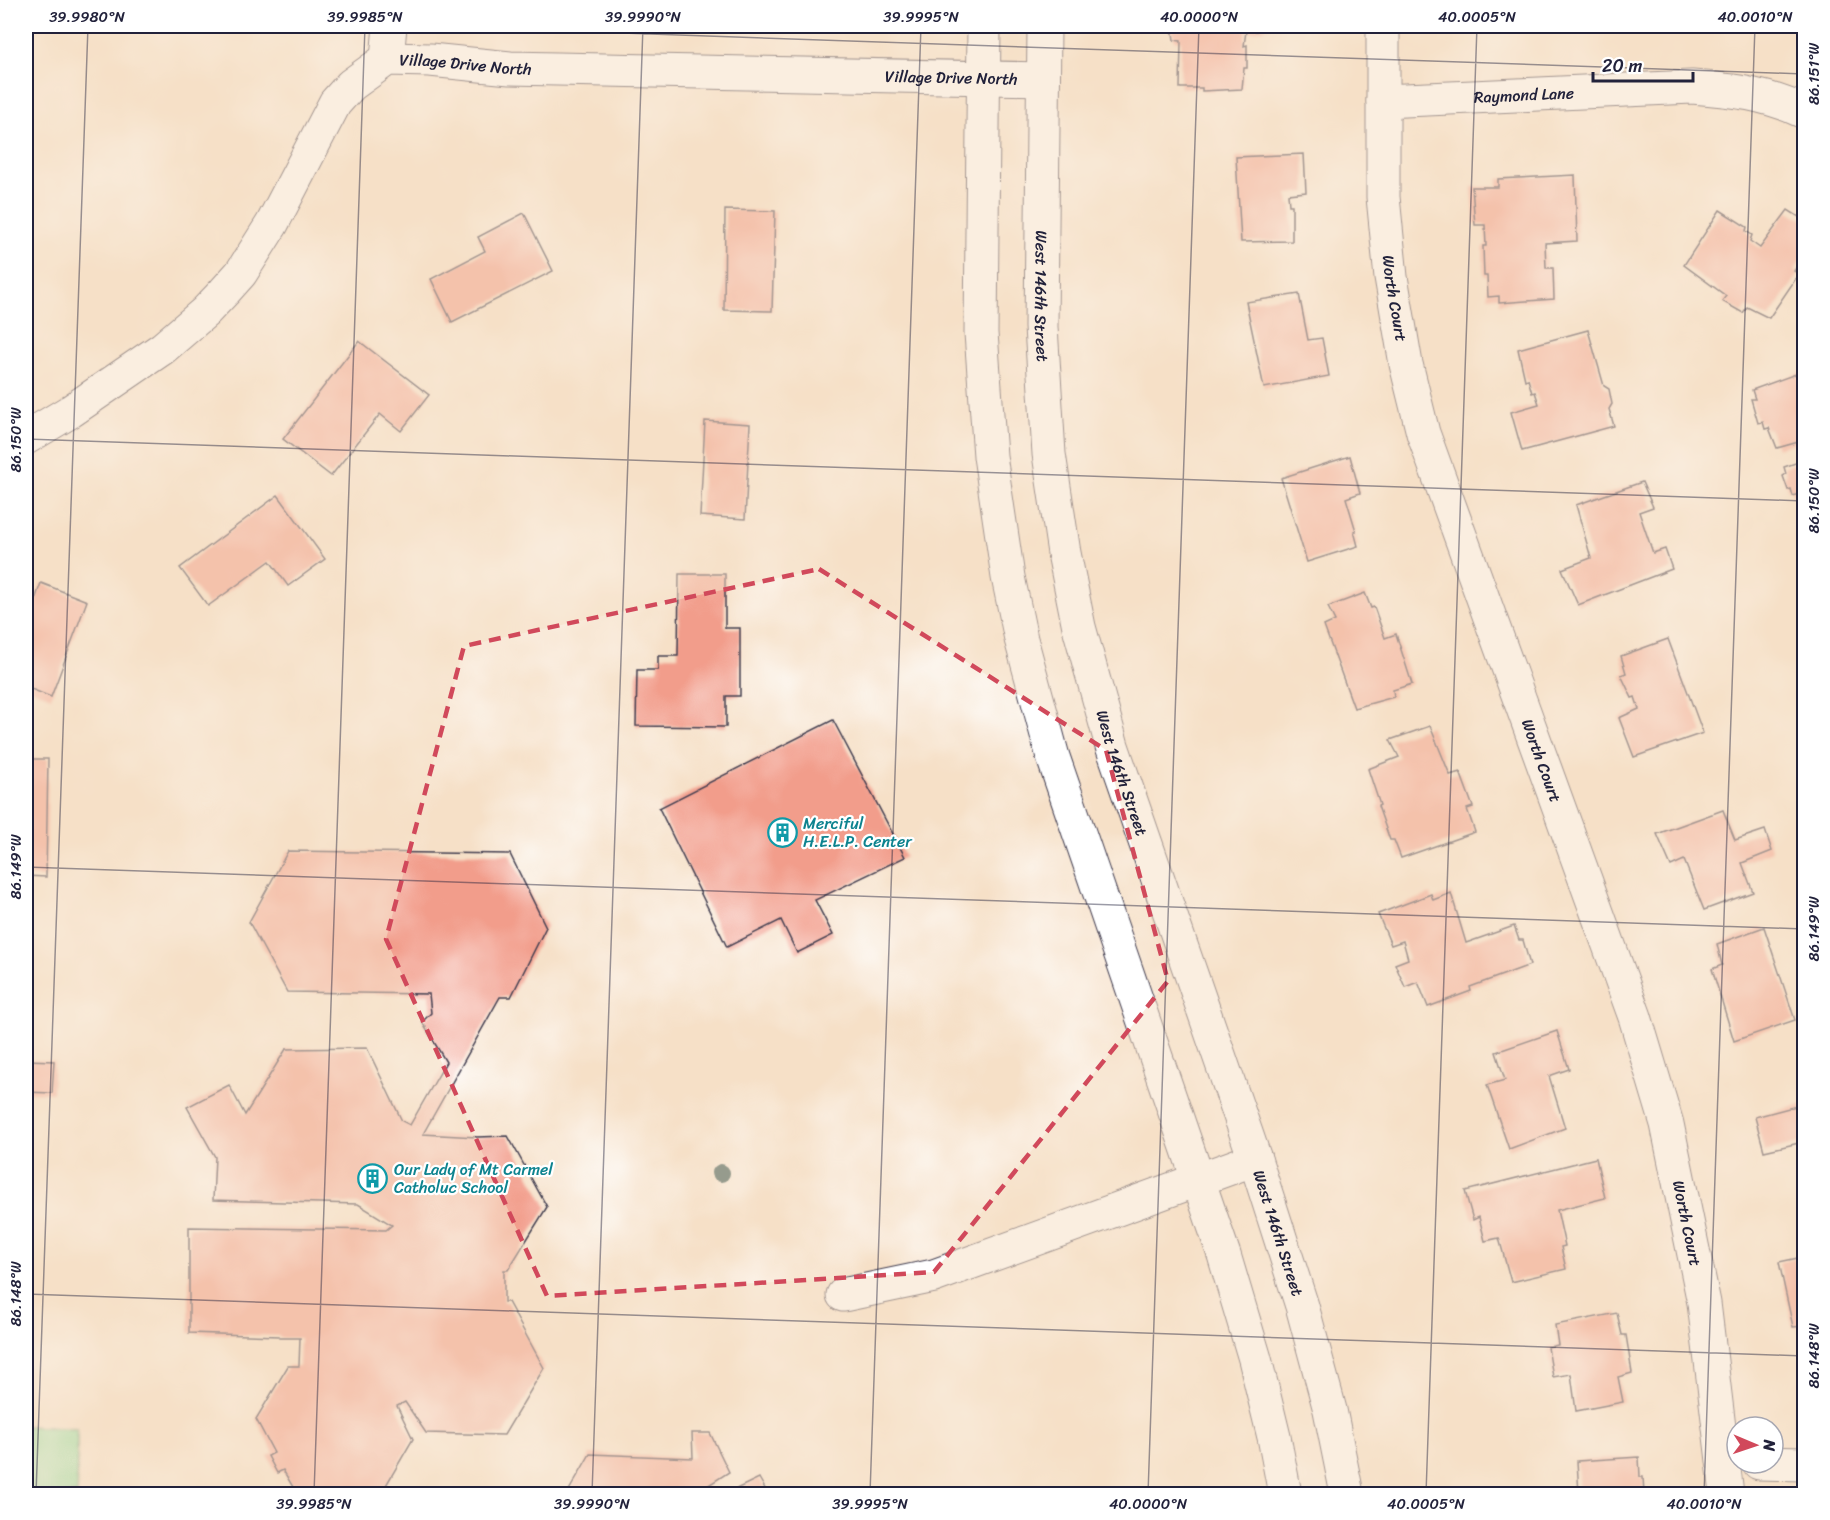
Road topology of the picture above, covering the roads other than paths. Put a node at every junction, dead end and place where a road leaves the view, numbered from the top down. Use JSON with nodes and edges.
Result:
{"nodes":[{"id":1,"x":390,"y":26,"type":"edge"},
{"id":2,"x":984,"y":26,"type":"edge"},
{"id":3,"x":1044,"y":26,"type":"edge"},
{"id":4,"x":1383,"y":26,"type":"edge"},
{"id":5,"x":387,"y":59,"type":"junction"},
{"id":6,"x":983,"y":78,"type":"junction"},
{"id":7,"x":1043,"y":79,"type":"junction"},
{"id":8,"x":1383,"y":101,"type":"junction"},
{"id":9,"x":1804,"y":112,"type":"edge"},
{"id":10,"x":26,"y":438,"type":"edge"},
{"id":11,"x":1255,"y":1159,"type":"junction"},
{"id":12,"x":1198,"y":1180,"type":"junction"},
{"id":13,"x":843,"y":1295,"type":"dead end"},
{"id":14,"x":1725,"y":1427,"type":"edge"},
{"id":15,"x":1785,"y":1464,"type":"edge"},
{"id":16,"x":1804,"y":1464,"type":"edge"},
{"id":17,"x":1729,"y":1475,"type":"edge"},
{"id":18,"x":1285,"y":1494,"type":"edge"},
{"id":19,"x":1347,"y":1494,"type":"edge"},
{"id":20,"x":1727,"y":1494,"type":"edge"}],
"edges":[{"from":1,"to":5,"type":"street"},
{"from":2,"to":6,"type":"street"},
{"from":3,"to":7,"type":"street","name":"West 146th Street"},
{"from":4,"to":8,"type":"street","name":"Worth Court"},
{"from":5,"to":6,"type":"street","name":"Village Drive North"},
{"from":5,"to":10,"type":"street","name":"Village Drive North"},
{"from":6,"to":7,"type":"street","name":"Village Drive North"},
{"from":6,"to":12,"type":"street"},
{"from":7,"to":11,"type":"street","name":"West 146th Street"},
{"from":8,"to":9,"type":"street","name":"Raymond Lane"},
{"from":8,"to":14,"type":"street","name":"Worth Court"},
{"from":11,"to":12,"type":"street"},
{"from":11,"to":19,"type":"street","name":"West 146th Street"},
{"from":12,"to":13,"type":"street"},
{"from":12,"to":18,"type":"street"},
{"from":15,"to":16,"type":"street"},
{"from":17,"to":20,"type":"street","name":"Worth Court"}]}
